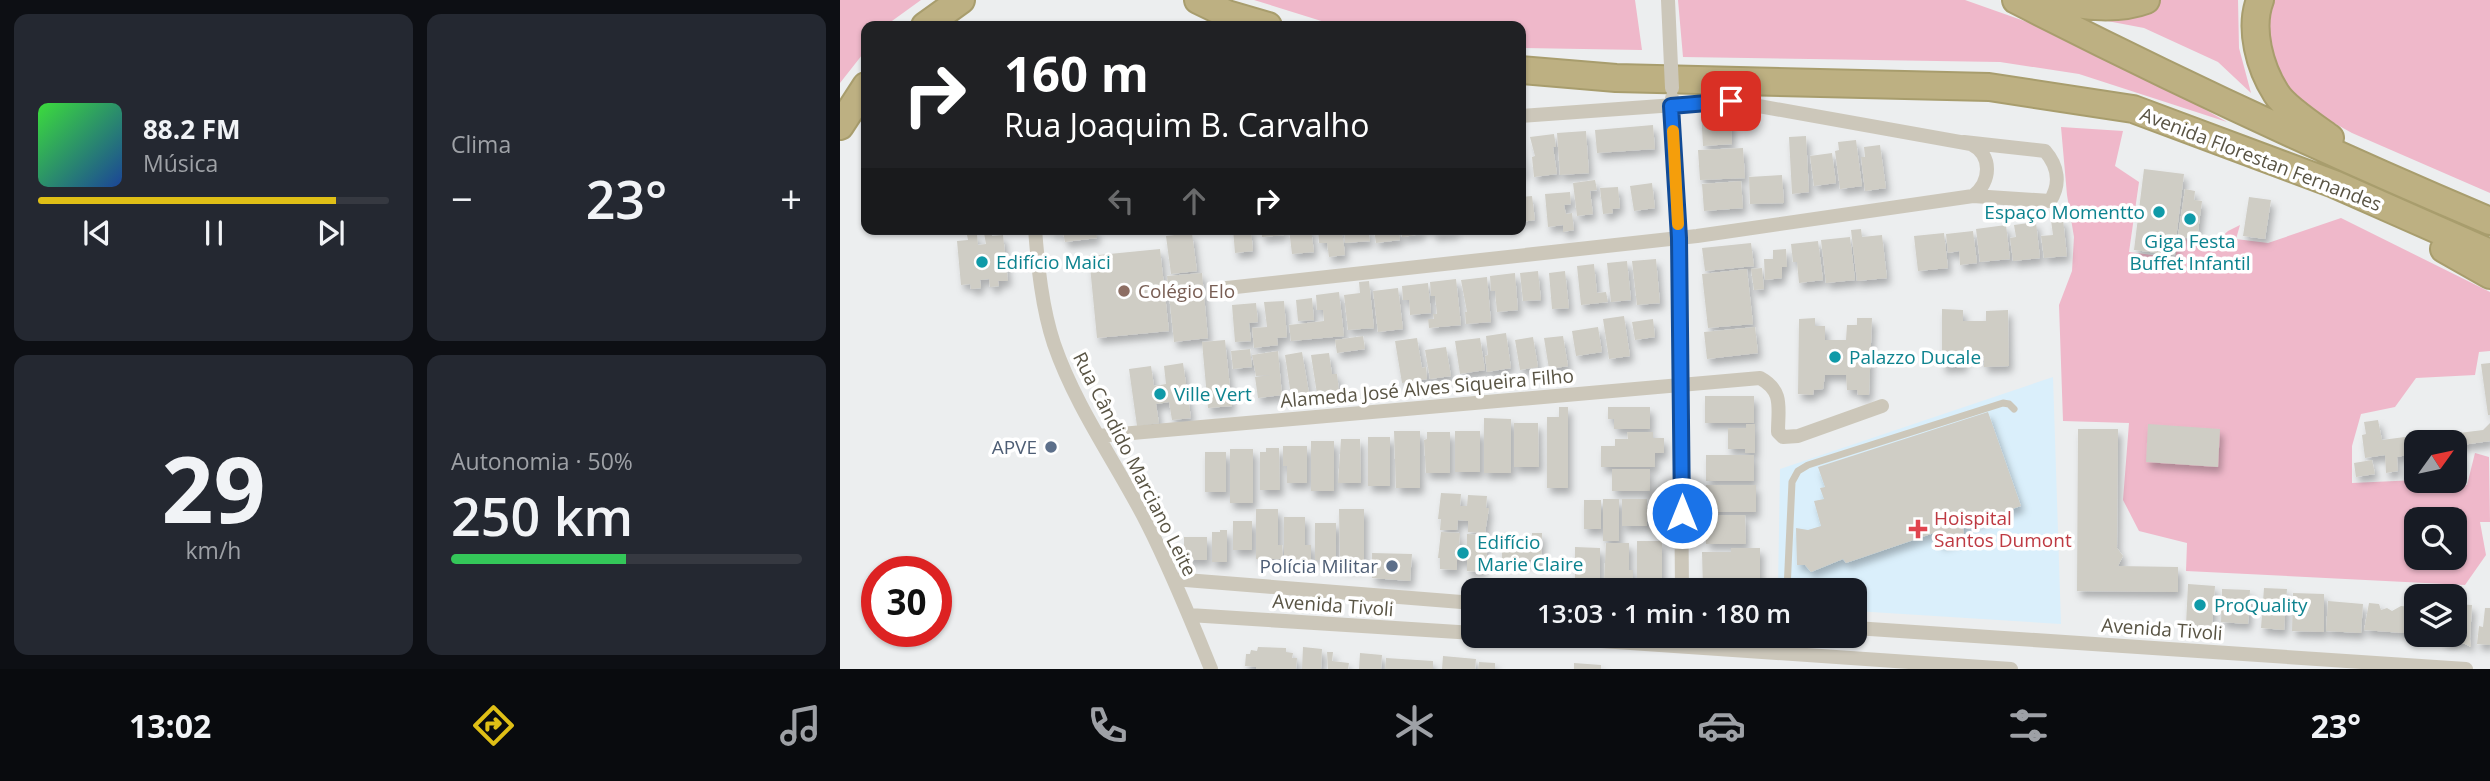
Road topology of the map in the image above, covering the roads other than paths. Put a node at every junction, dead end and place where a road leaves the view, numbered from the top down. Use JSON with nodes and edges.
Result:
{"nodes":[{"id":1,"x":961,"y":0,"type":"edge"},
{"id":2,"x":1182,"y":0,"type":"edge"},
{"id":3,"x":1198,"y":0,"type":"edge"},
{"id":4,"x":1668,"y":0,"type":"edge"},
{"id":5,"x":2016,"y":0,"type":"edge"},
{"id":6,"x":2056,"y":0,"type":"edge"},
{"id":7,"x":2146,"y":0,"type":"edge"},
{"id":8,"x":2260,"y":0,"type":"edge"},
{"id":9,"x":1227,"y":14,"type":"junction"},
{"id":10,"x":932,"y":21,"type":"edge"},
{"id":11,"x":1251,"y":21,"type":"edge"},
{"id":12,"x":1526,"y":70,"type":"edge"},
{"id":13,"x":861,"y":94,"type":"edge"},
{"id":14,"x":1671,"y":106,"type":"junction"},
{"id":15,"x":1526,"y":116,"type":"edge"},
{"id":16,"x":840,"y":126,"type":"edge"},
{"id":17,"x":1964,"y":142,"type":"junction"},
{"id":18,"x":2376,"y":173,"type":"junction"},
{"id":19,"x":2334,"y":184,"type":"junction"},
{"id":20,"x":1973,"y":196,"type":"junction"},
{"id":21,"x":2490,"y":220,"type":"edge"},
{"id":22,"x":1036,"y":235,"type":"edge"},
{"id":23,"x":1679,"y":238,"type":"junction"},
{"id":24,"x":2490,"y":253,"type":"edge"},
{"id":25,"x":2490,"y":275,"type":"edge"},
{"id":26,"x":1218,"y":289,"type":"dead end"},
{"id":27,"x":1682,"y":385,"type":"junction"},
{"id":28,"x":1882,"y":406,"type":"dead end"},
{"id":29,"x":2014,"y":409,"type":"dead end"},
{"id":30,"x":1098,"y":436,"type":"junction"},
{"id":31,"x":1682,"y":578,"type":"edge"},
{"id":32,"x":1788,"y":578,"type":"edge"},
{"id":33,"x":1173,"y":579,"type":"junction"},
{"id":34,"x":1461,"y":602,"type":"edge"},
{"id":35,"x":1189,"y":615,"type":"junction"},
{"id":36,"x":1867,"y":629,"type":"edge"},
{"id":37,"x":1461,"y":632,"type":"edge"},
{"id":38,"x":1773,"y":648,"type":"edge"},
{"id":39,"x":2422,"y":668,"type":"edge"},
{"id":40,"x":1211,"y":669,"type":"edge"},
{"id":41,"x":2011,"y":669,"type":"edge"},
{"id":42,"x":2466,"y":669,"type":"edge"}],
"edges":[{"from":1,"to":10,"type":"highway"},
{"from":2,"to":9,"type":"highway"},
{"from":3,"to":9,"type":"highway"},
{"from":4,"to":14,"type":"street","bridge":true},
{"from":5,"to":18,"type":"highway","name":"Avenida Florestan Fernandes"},
{"from":6,"to":7,"type":"highway"},
{"from":8,"to":18,"type":"highway"},
{"from":9,"to":11,"type":"highway"},
{"from":12,"to":19,"type":"highway","name":"Avenida Florestan Fernandes"},
{"from":13,"to":16,"type":"highway"},
{"from":14,"to":15,"type":"street"},
{"from":14,"to":17,"type":"street"},
{"from":14,"to":23,"type":"street"},
{"from":17,"to":20,"type":"street"},
{"from":17,"to":20,"type":"street"},
{"from":18,"to":21,"type":"highway","name":"Avenida Florestan Fernandes"},
{"from":19,"to":24,"type":"highway","name":"Avenida Florestan Fernandes"},
{"from":19,"to":25,"type":"highway"},
{"from":20,"to":23,"type":"street"},
{"from":22,"to":30,"type":"street","name":"Rua Cândido Marciano Leite"},
{"from":23,"to":26,"type":"street"},
{"from":23,"to":27,"type":"street"},
{"from":27,"to":28,"type":"street","name":"Alameda José Alves Siqueira Filho"},
{"from":27,"to":30,"type":"street","name":"Alameda José Alves Siqueira Filho"},
{"from":27,"to":31,"type":"street"},
{"from":29,"to":32,"type":"lane"},
{"from":30,"to":33,"type":"street","name":"Rua Cândido Marciano Leite"},
{"from":33,"to":34,"type":"street","name":"Avenida Tivoli"},
{"from":33,"to":35,"type":"street","name":"Rua Cândido Marciano Leite"},
{"from":35,"to":37,"type":"street","name":"Avenida Tivoli"},
{"from":35,"to":40,"type":"street","name":"Rua Cândido Marciano Leite"},
{"from":36,"to":39,"type":"street","name":"Avenida Tivoli"},
{"from":38,"to":41,"type":"street"},
{"from":39,"to":42,"type":"street","name":"Avenida Tivoli"}]}
